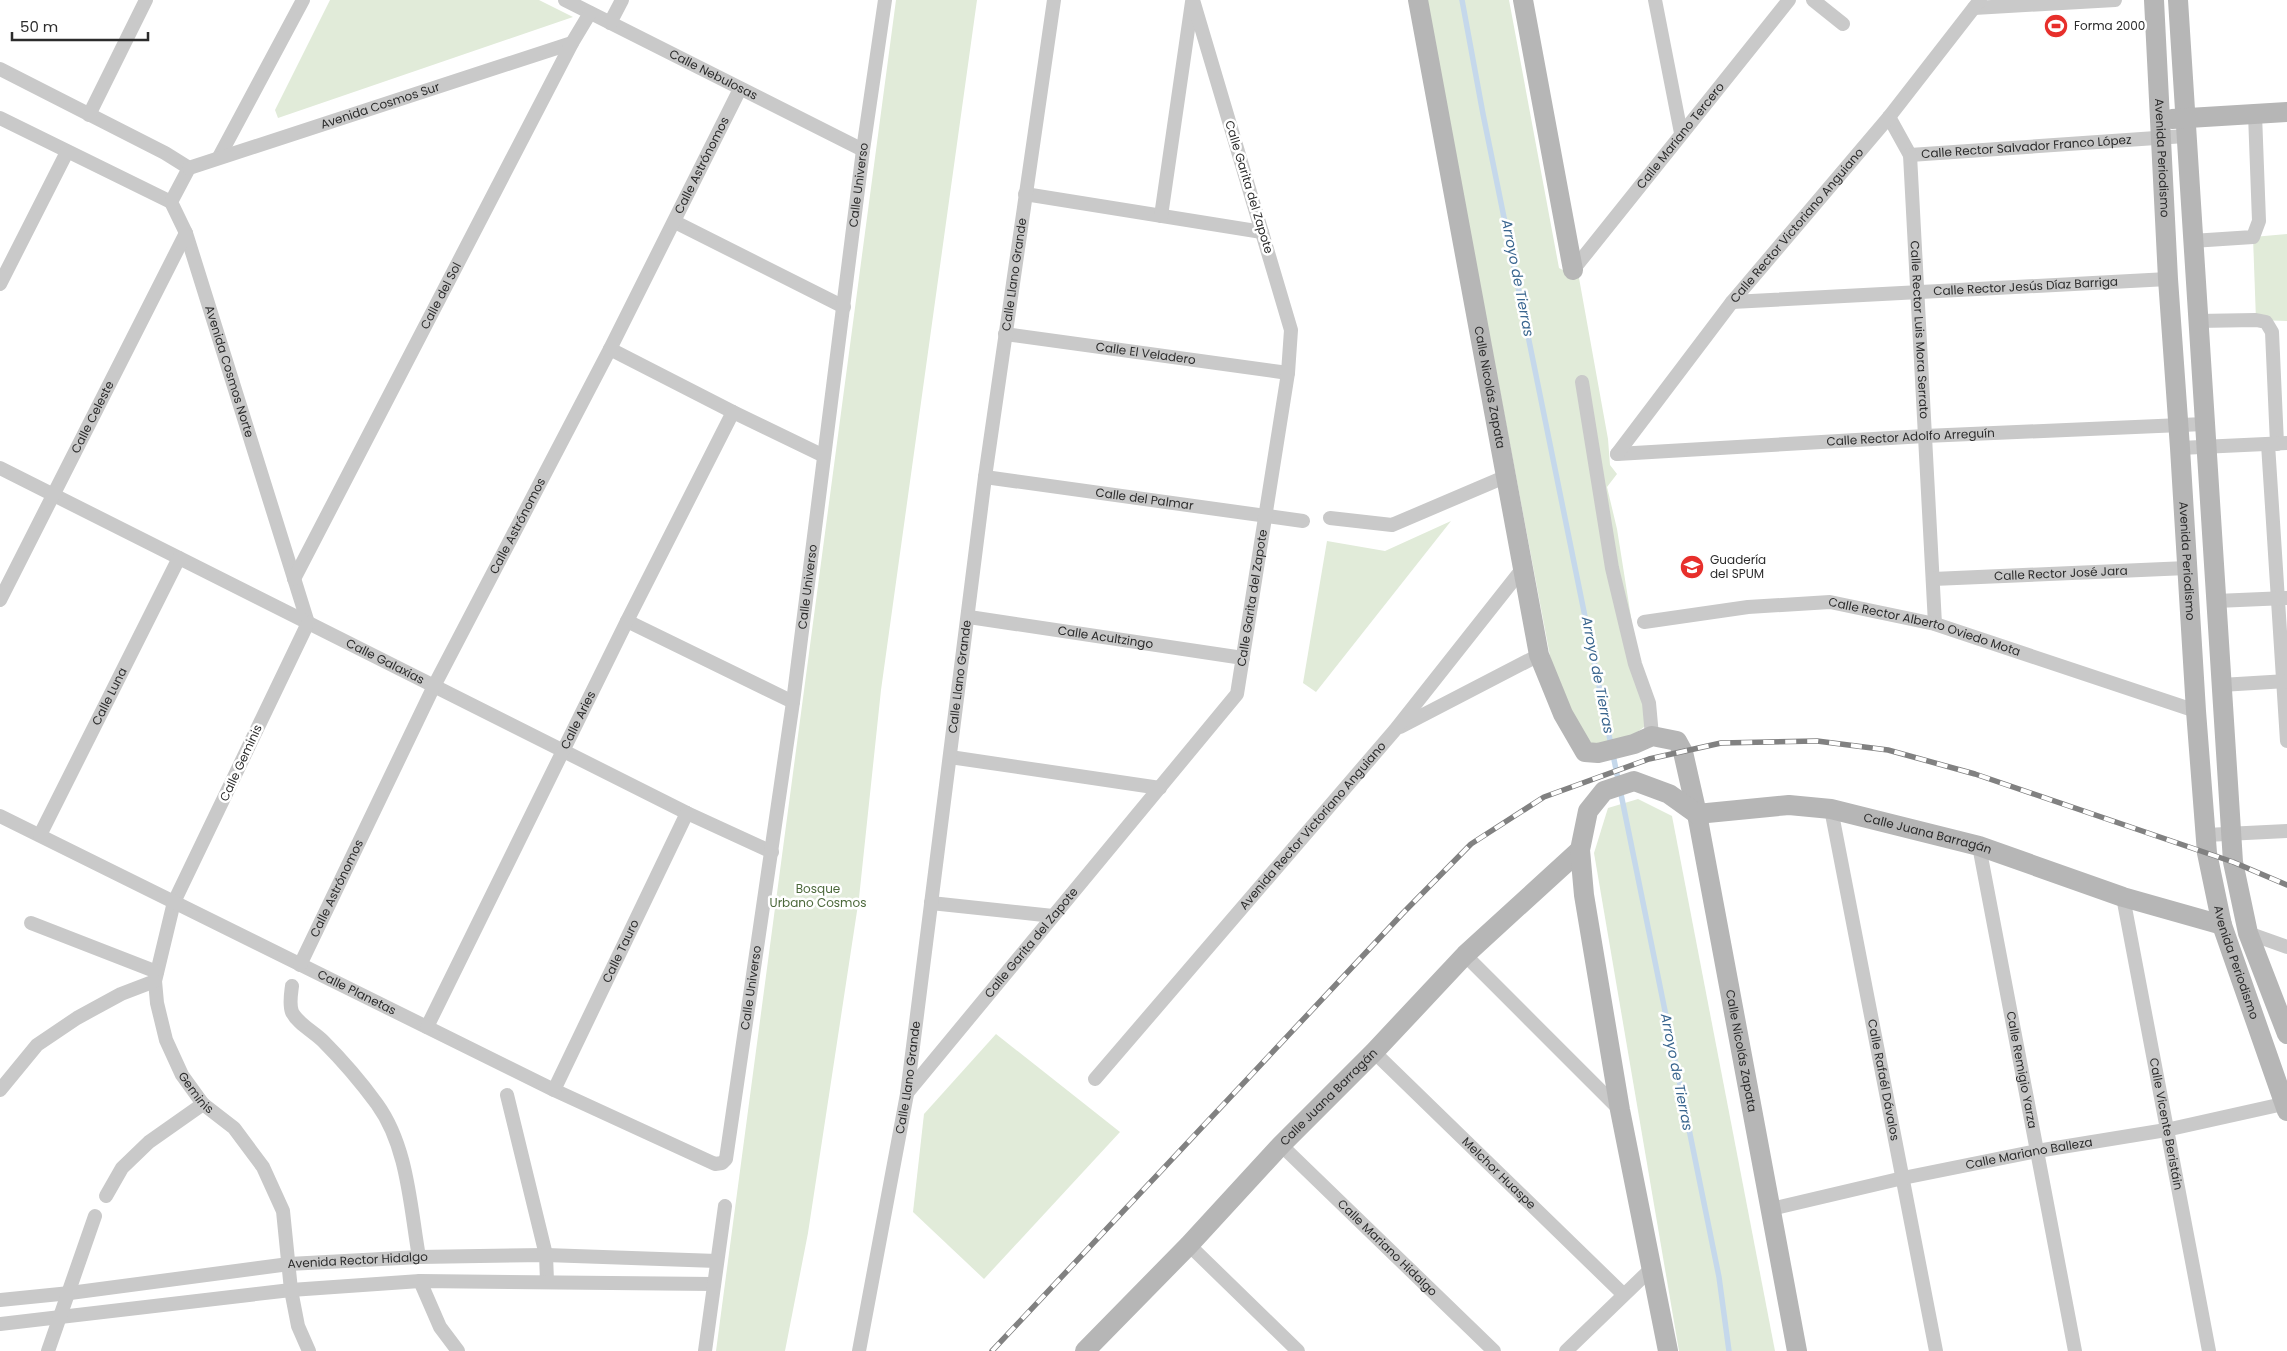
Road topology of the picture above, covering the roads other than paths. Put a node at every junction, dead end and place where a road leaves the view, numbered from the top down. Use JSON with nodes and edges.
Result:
{"nodes":[{"id":1,"x":146,"y":0,"type":"edge"},
{"id":2,"x":303,"y":0,"type":"edge"},
{"id":3,"x":565,"y":0,"type":"edge"},
{"id":4,"x":622,"y":0,"type":"edge"},
{"id":5,"x":1054,"y":0,"type":"edge"},
{"id":6,"x":1193,"y":0,"type":"edge"},
{"id":7,"x":1418,"y":0,"type":"edge"},
{"id":8,"x":1523,"y":0,"type":"edge"},
{"id":9,"x":1655,"y":0,"type":"edge"},
{"id":10,"x":1789,"y":0,"type":"edge"},
{"id":11,"x":1814,"y":0,"type":"edge"},
{"id":12,"x":2115,"y":0,"type":"edge"},
{"id":13,"x":2154,"y":0,"type":"edge"},
{"id":14,"x":2178,"y":0,"type":"edge"},
{"id":15,"x":883,"y":1,"type":"edge"},
{"id":16,"x":1977,"y":4,"type":"edge"},
{"id":17,"x":590,"y":13,"type":"junction"},
{"id":18,"x":610,"y":23,"type":"junction"},
{"id":19,"x":1843,"y":24,"type":"dead end"},
{"id":20,"x":572,"y":43,"type":"junction"},
{"id":21,"x":0,"y":69,"type":"edge"},
{"id":22,"x":740,"y":89,"type":"junction"},
{"id":23,"x":2287,"y":112,"type":"edge"},
{"id":24,"x":2255,"y":114,"type":"junction"},
{"id":25,"x":89,"y":115,"type":"junction"},
{"id":26,"x":1889,"y":117,"type":"junction"},
{"id":27,"x":0,"y":118,"type":"edge"},
{"id":28,"x":2185,"y":127,"type":"junction"},
{"id":29,"x":2161,"y":129,"type":"junction"},
{"id":30,"x":1681,"y":133,"type":"junction"},
{"id":31,"x":863,"y":150,"type":"junction"},
{"id":32,"x":67,"y":152,"type":"junction"},
{"id":33,"x":1910,"y":155,"type":"junction"},
{"id":34,"x":219,"y":157,"type":"junction"},
{"id":35,"x":189,"y":168,"type":"junction"},
{"id":36,"x":1025,"y":194,"type":"junction"},
{"id":37,"x":171,"y":202,"type":"junction"},
{"id":38,"x":1160,"y":216,"type":"junction"},
{"id":39,"x":675,"y":222,"type":"junction"},
{"id":40,"x":1262,"y":232,"type":"junction"},
{"id":41,"x":186,"y":234,"type":"junction"},
{"id":42,"x":2192,"y":241,"type":"junction"},
{"id":43,"x":1573,"y":270,"type":"joint"},
{"id":44,"x":2168,"y":279,"type":"junction"},
{"id":45,"x":0,"y":284,"type":"edge"},
{"id":46,"x":1917,"y":294,"type":"junction"},
{"id":47,"x":1732,"y":302,"type":"junction"},
{"id":48,"x":844,"y":307,"type":"junction"},
{"id":49,"x":2198,"y":321,"type":"junction"},
{"id":50,"x":1005,"y":334,"type":"junction"},
{"id":51,"x":610,"y":350,"type":"junction"},
{"id":52,"x":1288,"y":372,"type":"junction"},
{"id":53,"x":1582,"y":382,"type":"dead end"},
{"id":54,"x":733,"y":412,"type":"junction"},
{"id":55,"x":2178,"y":424,"type":"junction"},
{"id":56,"x":2204,"y":424,"type":"junction"},
{"id":57,"x":1925,"y":436,"type":"junction"},
{"id":58,"x":2277,"y":444,"type":"edge"},
{"id":59,"x":2206,"y":446,"type":"junction"},
{"id":60,"x":2180,"y":448,"type":"junction"},
{"id":61,"x":1617,"y":454,"type":"joint"},
{"id":62,"x":824,"y":456,"type":"junction"},
{"id":63,"x":0,"y":468,"type":"edge"},
{"id":64,"x":1508,"y":476,"type":"junction"},
{"id":65,"x":986,"y":477,"type":"junction"},
{"id":66,"x":54,"y":494,"type":"junction"},
{"id":67,"x":1266,"y":515,"type":"junction"},
{"id":68,"x":1330,"y":518,"type":"dead end"},
{"id":69,"x":1303,"y":520,"type":"dead end"},
{"id":70,"x":179,"y":558,"type":"junction"},
{"id":71,"x":1523,"y":568,"type":"junction"},
{"id":72,"x":2187,"y":568,"type":"junction"},
{"id":73,"x":294,"y":579,"type":"junction"},
{"id":74,"x":1933,"y":579,"type":"junction"},
{"id":75,"x":2282,"y":598,"type":"edge"},
{"id":76,"x":0,"y":600,"type":"edge"},
{"id":77,"x":2216,"y":601,"type":"junction"},
{"id":78,"x":968,"y":617,"type":"junction"},
{"id":79,"x":627,"y":621,"type":"junction"},
{"id":80,"x":1644,"y":622,"type":"dead end"},
{"id":81,"x":308,"y":623,"type":"junction"},
{"id":82,"x":1936,"y":624,"type":"junction"},
{"id":83,"x":1539,"y":655,"type":"junction"},
{"id":84,"x":1242,"y":658,"type":"junction"},
{"id":85,"x":2285,"y":681,"type":"edge"},
{"id":86,"x":2221,"y":685,"type":"junction"},
{"id":87,"x":434,"y":686,"type":"junction"},
{"id":88,"x":793,"y":702,"type":"junction"},
{"id":89,"x":2196,"y":711,"type":"junction"},
{"id":90,"x":1395,"y":730,"type":"junction"},
{"id":91,"x":1643,"y":740,"type":"junction"},
{"id":92,"x":2287,"y":741,"type":"edge"},
{"id":93,"x":563,"y":750,"type":"junction"},
{"id":94,"x":950,"y":757,"type":"junction"},
{"id":95,"x":1160,"y":788,"type":"junction"},
{"id":96,"x":1831,"y":809,"type":"junction"},
{"id":97,"x":688,"y":813,"type":"junction"},
{"id":98,"x":1697,"y":814,"type":"junction"},
{"id":99,"x":0,"y":816,"type":"edge"},
{"id":100,"x":2287,"y":831,"type":"edge"},
{"id":101,"x":2231,"y":833,"type":"junction"},
{"id":102,"x":40,"y":835,"type":"junction"},
{"id":103,"x":2206,"y":835,"type":"junction"},
{"id":104,"x":1979,"y":846,"type":"junction"},
{"id":105,"x":1580,"y":850,"type":"junction"},
{"id":106,"x":772,"y":852,"type":"junction"},
{"id":107,"x":2123,"y":897,"type":"junction"},
{"id":108,"x":174,"y":902,"type":"junction"},
{"id":109,"x":932,"y":903,"type":"junction"},
{"id":110,"x":1053,"y":916,"type":"junction"},
{"id":111,"x":31,"y":923,"type":"dead end"},
{"id":112,"x":2222,"y":925,"type":"junction"},
{"id":113,"x":2248,"y":933,"type":"junction"},
{"id":114,"x":2287,"y":947,"type":"edge"},
{"id":115,"x":1465,"y":955,"type":"junction"},
{"id":116,"x":300,"y":964,"type":"junction"},
{"id":117,"x":156,"y":976,"type":"junction"},
{"id":118,"x":292,"y":986,"type":"dead end"},
{"id":119,"x":426,"y":1027,"type":"junction"},
{"id":120,"x":2287,"y":1034,"type":"edge"},
{"id":121,"x":1374,"y":1052,"type":"junction"},
{"id":122,"x":1094,"y":1079,"type":"dead end"},
{"id":123,"x":0,"y":1090,"type":"edge"},
{"id":124,"x":554,"y":1090,"type":"junction"},
{"id":125,"x":907,"y":1094,"type":"junction"},
{"id":126,"x":507,"y":1095,"type":"dead end"},
{"id":127,"x":203,"y":1104,"type":"junction"},
{"id":128,"x":2286,"y":1106,"type":"edge"},
{"id":129,"x":1620,"y":1110,"type":"junction"},
{"id":130,"x":2166,"y":1130,"type":"junction"},
{"id":131,"x":1281,"y":1145,"type":"junction"},
{"id":132,"x":2037,"y":1151,"type":"junction"},
{"id":133,"x":715,"y":1164,"type":"joint"},
{"id":134,"x":1903,"y":1178,"type":"junction"},
{"id":135,"x":106,"y":1196,"type":"dead end"},
{"id":136,"x":725,"y":1206,"type":"dead end"},
{"id":137,"x":1770,"y":1209,"type":"junction"},
{"id":138,"x":95,"y":1216,"type":"dead end"},
{"id":139,"x":1189,"y":1245,"type":"junction"},
{"id":140,"x":546,"y":1255,"type":"junction"},
{"id":141,"x":419,"y":1257,"type":"junction"},
{"id":142,"x":717,"y":1261,"type":"junction"},
{"id":143,"x":289,"y":1264,"type":"junction"},
{"id":144,"x":1651,"y":1269,"type":"junction"},
{"id":145,"x":420,"y":1281,"type":"junction"},
{"id":146,"x":547,"y":1282,"type":"junction"},
{"id":147,"x":714,"y":1284,"type":"junction"},
{"id":148,"x":291,"y":1290,"type":"junction"},
{"id":149,"x":70,"y":1293,"type":"junction"},
{"id":150,"x":1623,"y":1294,"type":"junction"},
{"id":151,"x":0,"y":1300,"type":"edge"},
{"id":152,"x":61,"y":1317,"type":"junction"},
{"id":153,"x":0,"y":1324,"type":"edge"},
{"id":154,"x":1093,"y":1348,"type":"edge"},
{"id":155,"x":48,"y":1351,"type":"edge"},
{"id":156,"x":308,"y":1351,"type":"edge"},
{"id":157,"x":458,"y":1351,"type":"edge"},
{"id":158,"x":705,"y":1351,"type":"edge"},
{"id":159,"x":858,"y":1351,"type":"edge"},
{"id":160,"x":1298,"y":1351,"type":"edge"},
{"id":161,"x":1494,"y":1351,"type":"edge"},
{"id":162,"x":1566,"y":1351,"type":"edge"},
{"id":163,"x":1668,"y":1351,"type":"edge"},
{"id":164,"x":1797,"y":1351,"type":"edge"},
{"id":165,"x":1936,"y":1351,"type":"edge"},
{"id":166,"x":2076,"y":1351,"type":"edge"},
{"id":167,"x":2209,"y":1351,"type":"edge"}],
"edges":[{"from":1,"to":25,"type":"street"},
{"from":2,"to":34,"type":"street"},
{"from":3,"to":17,"type":"street","name":"Calle Nebulosas"},
{"from":4,"to":18,"type":"street"},
{"from":5,"to":36,"type":"street","name":"Calle Llano Grande"},
{"from":6,"to":38,"type":"street"},
{"from":6,"to":40,"type":"street","name":"Calle Garita del Zapote"},
{"from":7,"to":64,"type":"street","name":"Calle Nicolás Zapata"},
{"from":8,"to":43,"type":"street"},
{"from":9,"to":30,"type":"street"},
{"from":10,"to":30,"type":"street","name":"Calle Mariano Tercero"},
{"from":11,"to":19,"type":"street"},
{"from":12,"to":16,"type":"street"},
{"from":13,"to":29,"type":"street","name":"Avenida Periodismo"},
{"from":14,"to":28,"type":"street","name":"Avenida Periodismo"},
{"from":15,"to":31,"type":"street","name":"Calle Universo"},
{"from":16,"to":26,"type":"street","name":"Calle Rector Victoriano Anguiano"},
{"from":17,"to":18,"type":"street","name":"Calle Nebulosas"},
{"from":17,"to":20,"type":"street","name":"Calle del Sol"},
{"from":18,"to":22,"type":"street","name":"Calle Nebulosas"},
{"from":20,"to":34,"type":"street","name":"Avenida Cosmos Sur"},
{"from":20,"to":73,"type":"street","name":"Calle del Sol"},
{"from":21,"to":25,"type":"street"},
{"from":22,"to":31,"type":"street","name":"Calle Nebulosas"},
{"from":22,"to":39,"type":"street","name":"Calle Astrónomos"},
{"from":23,"to":24,"type":"street"},
{"from":24,"to":28,"type":"street"},
{"from":24,"to":42,"type":"street"},
{"from":25,"to":35,"type":"street"},
{"from":26,"to":33,"type":"street","name":"Calle Rector Salvador Franco López"},
{"from":26,"to":47,"type":"street","name":"Calle Rector Victoriano Anguiano"},
{"from":27,"to":32,"type":"street"},
{"from":28,"to":29,"type":"street"},
{"from":28,"to":42,"type":"street","name":"Avenida Periodismo"},
{"from":29,"to":33,"type":"street","name":"Calle Rector Salvador Franco López"},
{"from":29,"to":44,"type":"street","name":"Avenida Periodismo"},
{"from":30,"to":43,"type":"street","name":"Calle Mariano Tercero"},
{"from":31,"to":48,"type":"street","name":"Calle Universo"},
{"from":32,"to":37,"type":"street"},
{"from":32,"to":45,"type":"street"},
{"from":33,"to":46,"type":"street","name":"Calle Rector Luis Mora Serrato"},
{"from":34,"to":35,"type":"street","name":"Avenida Cosmos Sur"},
{"from":35,"to":37,"type":"street"},
{"from":36,"to":38,"type":"street"},
{"from":36,"to":50,"type":"street","name":"Calle Llano Grande"},
{"from":37,"to":41,"type":"street","name":"Avenida Cosmos Norte"},
{"from":38,"to":40,"type":"street"},
{"from":39,"to":48,"type":"street"},
{"from":39,"to":51,"type":"street","name":"Calle Astrónomos"},
{"from":40,"to":52,"type":"street","name":"Calle Garita del Zapote"},
{"from":41,"to":66,"type":"street","name":"Calle Celeste"},
{"from":41,"to":73,"type":"street","name":"Avenida Cosmos Norte"},
{"from":42,"to":49,"type":"street","name":"Avenida Periodismo"},
{"from":44,"to":46,"type":"street","name":"Calle Rector Jesús Díaz Barriga"},
{"from":44,"to":55,"type":"street","name":"Avenida Periodismo"},
{"from":46,"to":47,"type":"street","name":"Calle Rector Jesús Díaz Barriga"},
{"from":46,"to":57,"type":"street","name":"Calle Rector Luis Mora Serrato"},
{"from":47,"to":61,"type":"street","name":"Calle Rector Victoriano Anguiano"},
{"from":48,"to":62,"type":"street","name":"Calle Universo"},
{"from":49,"to":56,"type":"street","name":"Avenida Periodismo"},
{"from":49,"to":58,"type":"street"},
{"from":50,"to":52,"type":"street","name":"Calle El Veladero"},
{"from":50,"to":65,"type":"street","name":"Calle Llano Grande"},
{"from":51,"to":54,"type":"street"},
{"from":51,"to":87,"type":"street","name":"Calle Astrónomos"},
{"from":52,"to":67,"type":"street","name":"Calle Garita del Zapote"},
{"from":53,"to":91,"type":"street"},
{"from":54,"to":62,"type":"street"},
{"from":54,"to":79,"type":"street","name":"Calle Aries"},
{"from":55,"to":56,"type":"street","name":"Calle Rector Adolfo Arreguín"},
{"from":55,"to":57,"type":"street","name":"Calle Rector Adolfo Arreguín"},
{"from":55,"to":60,"type":"street","name":"Avenida Periodismo"},
{"from":56,"to":59,"type":"street","name":"Avenida Periodismo"},
{"from":57,"to":61,"type":"street","name":"Calle Rector Adolfo Arreguín"},
{"from":57,"to":74,"type":"street","name":"Calle Rector Luis Mora Serrato"},
{"from":58,"to":59,"type":"street"},
{"from":58,"to":75,"type":"street"},
{"from":59,"to":60,"type":"street"},
{"from":59,"to":77,"type":"street","name":"Avenida Periodismo"},
{"from":60,"to":72,"type":"street","name":"Avenida Periodismo"},
{"from":62,"to":88,"type":"street","name":"Calle Universo"},
{"from":63,"to":66,"type":"street","name":"Calle Galaxias"},
{"from":64,"to":68,"type":"street"},
{"from":64,"to":71,"type":"street","name":"Calle Nicolás Zapata"},
{"from":65,"to":67,"type":"street","name":"Calle del Palmar"},
{"from":65,"to":78,"type":"street","name":"Calle Llano Grande"},
{"from":66,"to":70,"type":"street","name":"Calle Galaxias"},
{"from":66,"to":76,"type":"street","name":"Calle Celeste"},
{"from":67,"to":69,"type":"street","name":"Calle del Palmar"},
{"from":67,"to":84,"type":"street","name":"Calle Garita del Zapote"},
{"from":70,"to":81,"type":"street","name":"Calle Galaxias"},
{"from":70,"to":102,"type":"street","name":"Calle Luna"},
{"from":71,"to":83,"type":"street","name":"Calle Nicolás Zapata"},
{"from":71,"to":90,"type":"street","name":"Avenida Rector Victoriano Anguiano"},
{"from":72,"to":74,"type":"street","name":"Calle Rector José Jara"},
{"from":72,"to":89,"type":"street","name":"Avenida Periodismo"},
{"from":73,"to":81,"type":"street"},
{"from":74,"to":82,"type":"street","name":"Calle Rector Luis Mora Serrato"},
{"from":75,"to":77,"type":"street"},
{"from":75,"to":85,"type":"street"},
{"from":77,"to":86,"type":"street","name":"Avenida Periodismo"},
{"from":78,"to":84,"type":"street","name":"Calle Acultzingo"},
{"from":78,"to":94,"type":"street","name":"Calle Llano Grande"},
{"from":79,"to":88,"type":"street"},
{"from":79,"to":93,"type":"street","name":"Calle Aries"},
{"from":80,"to":82,"type":"street","name":"Calle Rector Alberto Oviedo Mota"},
{"from":81,"to":87,"type":"street","name":"Calle Galaxias"},
{"from":81,"to":108,"type":"street","name":"Calle Geminis"},
{"from":82,"to":89,"type":"street","name":"Calle Rector Alberto Oviedo Mota"},
{"from":83,"to":90,"type":"street"},
{"from":83,"to":91,"type":"street","name":"Calle Nicolás Zapata"},
{"from":84,"to":95,"type":"street","name":"Calle Garita del Zapote"},
{"from":85,"to":86,"type":"street"},
{"from":85,"to":92,"type":"street"},
{"from":86,"to":101,"type":"street","name":"Avenida Periodismo"},
{"from":87,"to":93,"type":"street","name":"Calle Galaxias"},
{"from":87,"to":116,"type":"street","name":"Calle Astrónomos"},
{"from":88,"to":106,"type":"street","name":"Calle Universo"},
{"from":89,"to":103,"type":"street","name":"Avenida Periodismo"},
{"from":90,"to":122,"type":"street","name":"Avenida Rector Victoriano Anguiano"},
{"from":91,"to":98,"type":"street","name":"Calle Nicolás Zapata"},
{"from":93,"to":97,"type":"street","name":"Calle Galaxias"},
{"from":93,"to":119,"type":"street","name":"Calle Aries"},
{"from":94,"to":95,"type":"street"},
{"from":94,"to":109,"type":"street","name":"Calle Llano Grande"},
{"from":95,"to":110,"type":"street","name":"Calle Garita del Zapote"},
{"from":96,"to":98,"type":"street","name":"Calle Juana Barragán"},
{"from":96,"to":104,"type":"street","name":"Calle Juana Barragán"},
{"from":96,"to":134,"type":"street","name":"Calle Rafaél Dávalos"},
{"from":97,"to":106,"type":"street","name":"Calle Galaxias"},
{"from":97,"to":124,"type":"street","name":"Calle Tauro"},
{"from":98,"to":105,"type":"street"},
{"from":98,"to":137,"type":"street","name":"Calle Nicolás Zapata"},
{"from":99,"to":102,"type":"street","name":"Calle Planetas"},
{"from":100,"to":101,"type":"street"},
{"from":101,"to":103,"type":"street"},
{"from":101,"to":113,"type":"street","name":"Avenida Periodismo"},
{"from":102,"to":108,"type":"street","name":"Calle Planetas"},
{"from":103,"to":112,"type":"street","name":"Avenida Periodismo"},
{"from":104,"to":107,"type":"street","name":"Calle Juana Barragán"},
{"from":104,"to":132,"type":"street","name":"Calle Remigio Yarza"},
{"from":105,"to":115,"type":"street","name":"Calle Juana Barragán"},
{"from":105,"to":129,"type":"street"},
{"from":106,"to":133,"type":"street","name":"Calle Universo"},
{"from":107,"to":112,"type":"street","name":"Calle Juana Barragán"},
{"from":107,"to":130,"type":"street","name":"Calle Vicente Beristáin"},
{"from":108,"to":116,"type":"street","name":"Calle Planetas"},
{"from":108,"to":117,"type":"street","name":"Geminis"},
{"from":109,"to":110,"type":"street"},
{"from":109,"to":125,"type":"street","name":"Calle Llano Grande"},
{"from":110,"to":125,"type":"street","name":"Calle Garita del Zapote"},
{"from":111,"to":117,"type":"street"},
{"from":112,"to":128,"type":"street","name":"Avenida Periodismo"},
{"from":113,"to":114,"type":"street"},
{"from":113,"to":120,"type":"street","name":"Avenida Periodismo"},
{"from":115,"to":121,"type":"street","name":"Calle Juana Barragán"},
{"from":115,"to":129,"type":"street"},
{"from":116,"to":119,"type":"street","name":"Calle Planetas"},
{"from":117,"to":123,"type":"street"},
{"from":117,"to":127,"type":"street","name":"Geminis"},
{"from":118,"to":141,"type":"street"},
{"from":119,"to":124,"type":"street","name":"Calle Planetas"},
{"from":121,"to":131,"type":"street","name":"Calle Juana Barragán"},
{"from":121,"to":150,"type":"street","name":"Melchor Huaspe"},
{"from":124,"to":133,"type":"street","name":"Calle Planetas"},
{"from":125,"to":159,"type":"street","name":"Calle Llano Grande"},
{"from":126,"to":140,"type":"street"},
{"from":127,"to":135,"type":"street"},
{"from":127,"to":143,"type":"street","name":"Geminis"},
{"from":128,"to":130,"type":"street","name":"Calle Mariano Balleza"},
{"from":129,"to":144,"type":"street"},
{"from":130,"to":132,"type":"street","name":"Calle Mariano Balleza"},
{"from":130,"to":167,"type":"street","name":"Calle Vicente Beristáin"},
{"from":131,"to":139,"type":"street","name":"Calle Juana Barragán"},
{"from":131,"to":161,"type":"street","name":"Calle Mariano Hidalgo"},
{"from":132,"to":134,"type":"street","name":"Calle Mariano Balleza"},
{"from":132,"to":166,"type":"street","name":"Calle Remigio Yarza"},
{"from":134,"to":137,"type":"street","name":"Calle Mariano Balleza"},
{"from":134,"to":165,"type":"street","name":"Calle Rafaél Dávalos"},
{"from":136,"to":142,"type":"street"},
{"from":137,"to":164,"type":"street","name":"Calle Nicolás Zapata"},
{"from":138,"to":149,"type":"street"},
{"from":139,"to":154,"type":"street","name":"Calle Juana Barragán"},
{"from":139,"to":160,"type":"street"},
{"from":140,"to":141,"type":"street","name":"Avenida Rector Hidalgo"},
{"from":140,"to":142,"type":"street","name":"Avenida Rector Hidalgo"},
{"from":140,"to":146,"type":"street"},
{"from":141,"to":143,"type":"street","name":"Avenida Rector Hidalgo"},
{"from":142,"to":147,"type":"street"},
{"from":143,"to":148,"type":"street","name":"Geminis"},
{"from":143,"to":149,"type":"street","name":"Avenida Rector Hidalgo"},
{"from":144,"to":150,"type":"street"},
{"from":144,"to":163,"type":"street"},
{"from":145,"to":146,"type":"street","name":"Avenida Rector Hidalgo"},
{"from":145,"to":148,"type":"street","name":"Avenida Rector Hidalgo"},
{"from":145,"to":157,"type":"street"},
{"from":146,"to":147,"type":"street","name":"Avenida Rector Hidalgo"},
{"from":147,"to":158,"type":"street"},
{"from":148,"to":152,"type":"street","name":"Avenida Rector Hidalgo"},
{"from":148,"to":156,"type":"street","name":"Geminis"},
{"from":149,"to":151,"type":"street","name":"Avenida Rector Hidalgo"},
{"from":149,"to":152,"type":"street"},
{"from":150,"to":162,"type":"street"},
{"from":152,"to":153,"type":"street","name":"Avenida Rector Hidalgo"},
{"from":152,"to":155,"type":"street"}]}
